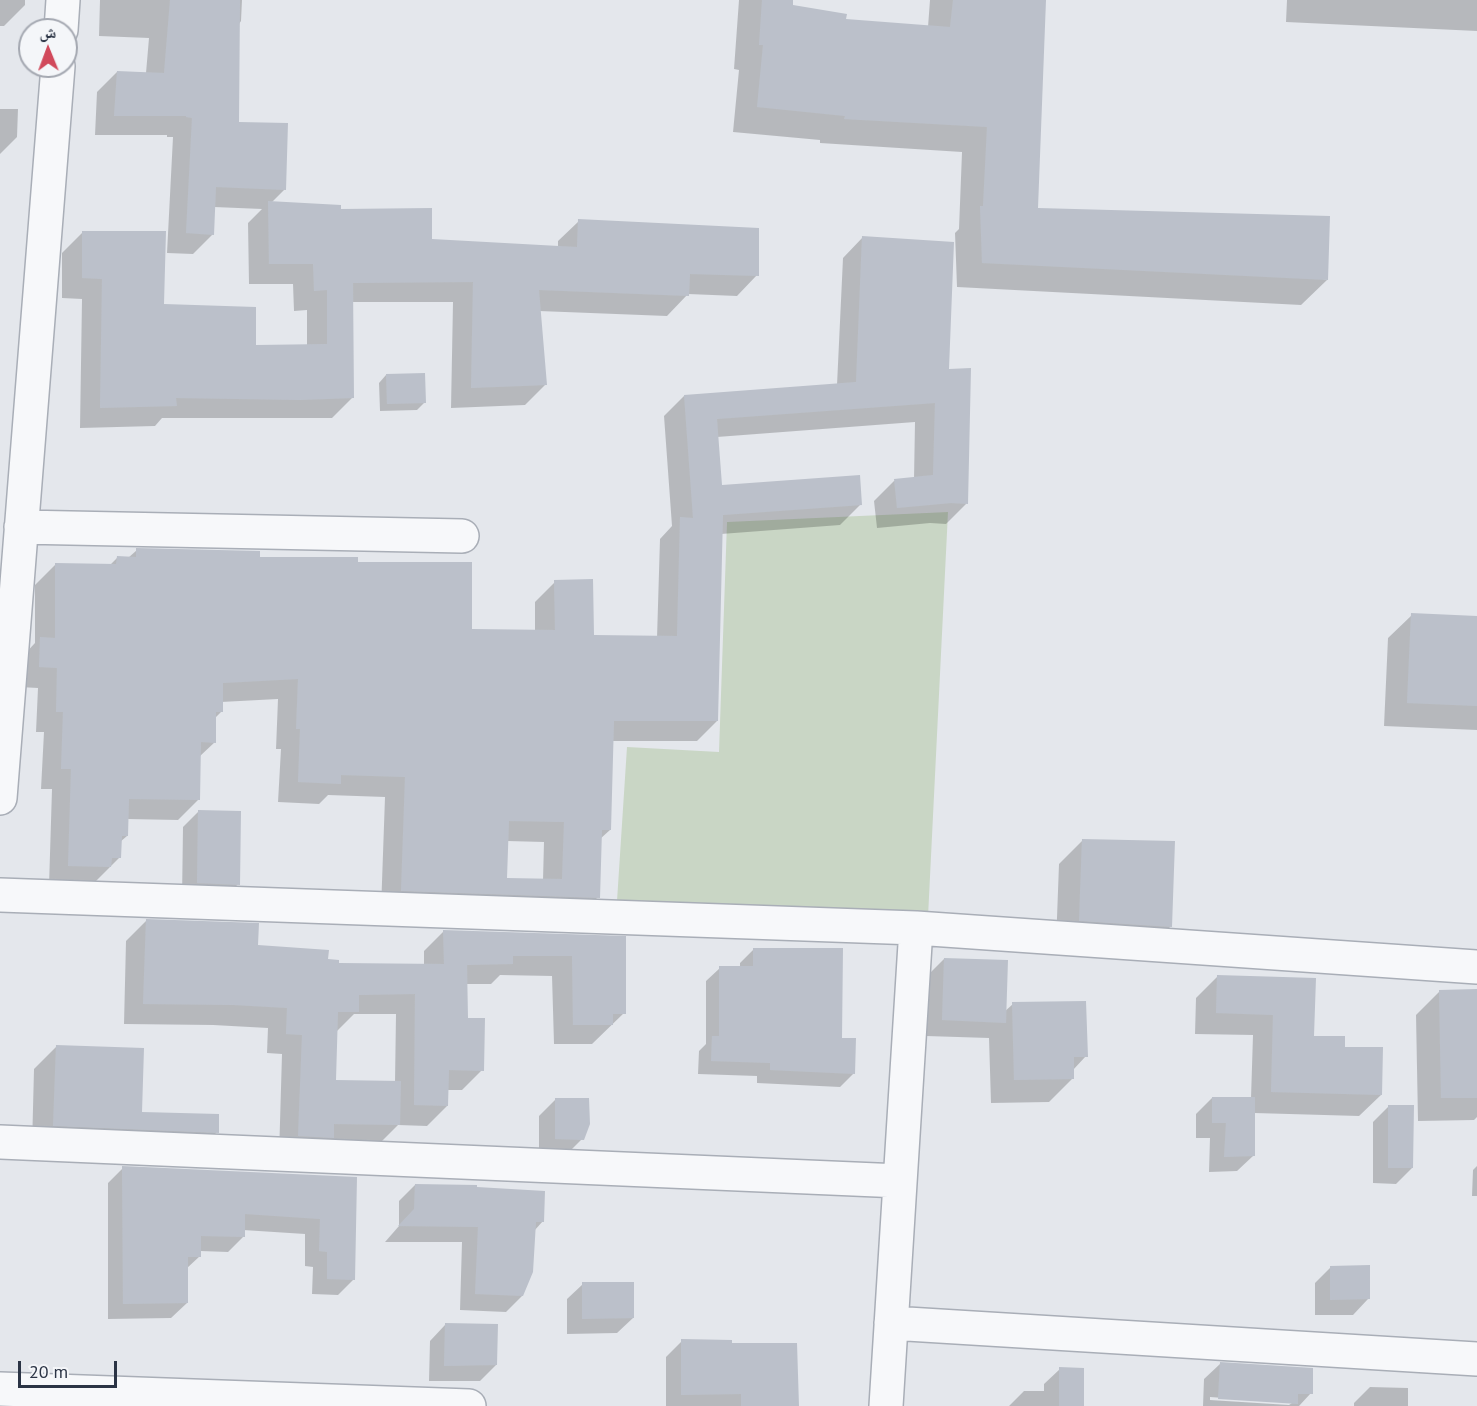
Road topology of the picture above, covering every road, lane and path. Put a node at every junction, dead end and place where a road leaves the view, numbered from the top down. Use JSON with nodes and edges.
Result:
{"nodes":[{"id":1,"x":63,"y":0,"type":"edge"},
{"id":2,"x":62,"y":18,"type":"edge"},
{"id":3,"x":57,"y":78,"type":"edge"},
{"id":4,"x":21,"y":527,"type":"junction"},
{"id":5,"x":462,"y":536,"type":"dead end"},
{"id":6,"x":0,"y":798,"type":"edge"},
{"id":7,"x":0,"y":895,"type":"edge"},
{"id":8,"x":916,"y":928,"type":"junction"},
{"id":9,"x":1477,"y":967,"type":"edge"},
{"id":10,"x":0,"y":1142,"type":"edge"},
{"id":11,"x":900,"y":1180,"type":"junction"},
{"id":12,"x":891,"y":1323,"type":"junction"},
{"id":13,"x":1477,"y":1359,"type":"edge"},
{"id":14,"x":0,"y":1389,"type":"edge"},
{"id":15,"x":469,"y":1406,"type":"edge"},
{"id":16,"x":886,"y":1406,"type":"edge"}],
"edges":[{"from":1,"to":2,"type":"street"},
{"from":3,"to":4,"type":"street"},
{"from":4,"to":5,"type":"street"},
{"from":4,"to":6,"type":"street"},
{"from":7,"to":8,"type":"street"},
{"from":8,"to":9,"type":"street"},
{"from":8,"to":11,"type":"street"},
{"from":10,"to":11,"type":"street"},
{"from":11,"to":12,"type":"street"},
{"from":12,"to":13,"type":"street"},
{"from":12,"to":16,"type":"street"},
{"from":14,"to":15,"type":"street"}]}
